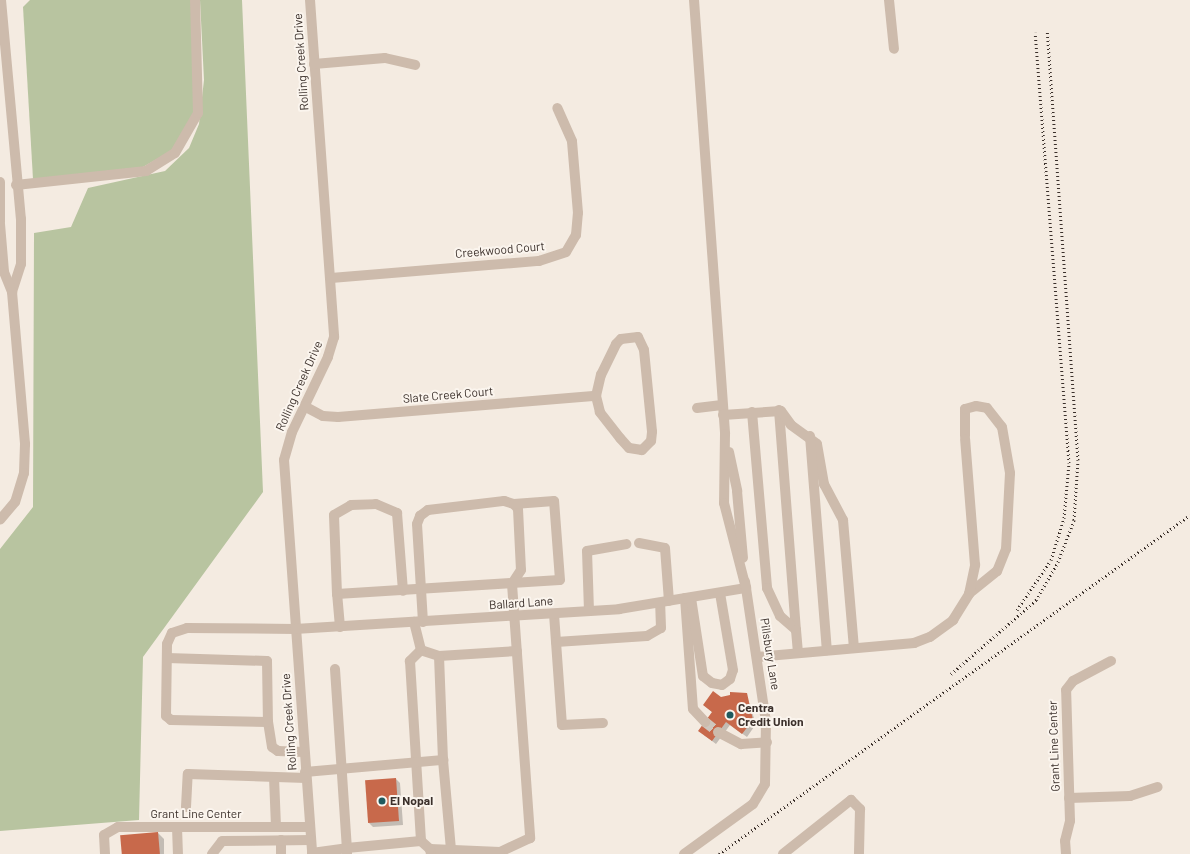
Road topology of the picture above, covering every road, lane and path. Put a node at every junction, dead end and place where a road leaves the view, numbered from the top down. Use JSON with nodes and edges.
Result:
{"nodes":[{"id":1,"x":1,"y":0,"type":"edge"},
{"id":2,"x":195,"y":0,"type":"edge"},
{"id":3,"x":310,"y":0,"type":"edge"},
{"id":4,"x":694,"y":0,"type":"edge"},
{"id":5,"x":889,"y":0,"type":"edge"},
{"id":6,"x":894,"y":49,"type":"dead end"},
{"id":7,"x":314,"y":64,"type":"junction"},
{"id":8,"x":415,"y":65,"type":"dead end"},
{"id":9,"x":557,"y":108,"type":"dead end"},
{"id":10,"x":0,"y":182,"type":"edge"},
{"id":11,"x":16,"y":185,"type":"junction"},
{"id":12,"x":17,"y":197,"type":"junction"},
{"id":13,"x":1,"y":199,"type":"junction"},
{"id":14,"x":0,"y":223,"type":"edge"},
{"id":15,"x":331,"y":278,"type":"junction"},
{"id":16,"x":0,"y":284,"type":"edge"},
{"id":17,"x":12,"y":292,"type":"junction"},
{"id":18,"x":596,"y":396,"type":"junction"},
{"id":19,"x":304,"y":406,"type":"junction"},
{"id":20,"x":697,"y":408,"type":"dead end"},
{"id":21,"x":723,"y":410,"type":"junction"},
{"id":22,"x":779,"y":410,"type":"junction"},
{"id":23,"x":752,"y":412,"type":"junction"},
{"id":24,"x":725,"y":434,"type":"junction"},
{"id":25,"x":810,"y":436,"type":"junction"},
{"id":26,"x":514,"y":504,"type":"junction"},
{"id":27,"x":0,"y":520,"type":"edge"},
{"id":28,"x":639,"y":543,"type":"dead end"},
{"id":29,"x":626,"y":544,"type":"dead end"},
{"id":30,"x":512,"y":584,"type":"junction"},
{"id":31,"x":746,"y":588,"type":"junction"},
{"id":32,"x":421,"y":590,"type":"junction"},
{"id":33,"x":402,"y":591,"type":"junction"},
{"id":34,"x":720,"y":593,"type":"junction"},
{"id":35,"x":338,"y":594,"type":"junction"},
{"id":36,"x":969,"y":594,"type":"junction"},
{"id":37,"x":688,"y":598,"type":"junction"},
{"id":38,"x":665,"y":602,"type":"junction"},
{"id":39,"x":588,"y":611,"type":"junction"},
{"id":40,"x":554,"y":614,"type":"junction"},
{"id":41,"x":515,"y":616,"type":"junction"},
{"id":42,"x":418,"y":622,"type":"junction"},
{"id":43,"x":340,"y":627,"type":"junction"},
{"id":44,"x":295,"y":629,"type":"junction"},
{"id":45,"x":796,"y":630,"type":"junction"},
{"id":46,"x":556,"y":642,"type":"junction"},
{"id":47,"x":854,"y":648,"type":"junction"},
{"id":48,"x":421,"y":650,"type":"junction"},
{"id":49,"x":827,"y":650,"type":"junction"},
{"id":50,"x":517,"y":651,"type":"junction"},
{"id":51,"x":798,"y":654,"type":"junction"},
{"id":52,"x":438,"y":656,"type":"junction"},
{"id":53,"x":757,"y":657,"type":"junction"},
{"id":54,"x":167,"y":658,"type":"junction"},
{"id":55,"x":1111,"y":661,"type":"dead end"},
{"id":56,"x":335,"y":669,"type":"dead end"},
{"id":57,"x":268,"y":722,"type":"junction"},
{"id":58,"x":705,"y":722,"type":"tunnel mouth"},
{"id":59,"x":603,"y":723,"type":"dead end"},
{"id":60,"x":718,"y":732,"type":"tunnel mouth"},
{"id":61,"x":768,"y":742,"type":"junction"},
{"id":62,"x":304,"y":752,"type":"junction"},
{"id":63,"x":443,"y":760,"type":"junction"},
{"id":64,"x":416,"y":762,"type":"junction"},
{"id":65,"x":340,"y":769,"type":"junction"},
{"id":66,"x":306,"y":775,"type":"junction"},
{"id":67,"x":274,"y":777,"type":"junction"},
{"id":68,"x":1158,"y":787,"type":"dead end"},
{"id":69,"x":1069,"y":798,"type":"junction"},
{"id":70,"x":186,"y":807,"type":"dead end"},
{"id":71,"x":177,"y":827,"type":"junction"},
{"id":72,"x":276,"y":827,"type":"junction"},
{"id":73,"x":309,"y":827,"type":"junction"},
{"id":74,"x":281,"y":840,"type":"junction"},
{"id":75,"x":311,"y":840,"type":"junction"},
{"id":76,"x":421,"y":841,"type":"junction"},
{"id":77,"x":451,"y":850,"type":"junction"},
{"id":78,"x":347,"y":851,"type":"edge"},
{"id":79,"x":431,"y":852,"type":"edge"},
{"id":80,"x":312,"y":853,"type":"edge"},
{"id":81,"x":105,"y":854,"type":"edge"},
{"id":82,"x":178,"y":854,"type":"edge"},
{"id":83,"x":212,"y":854,"type":"edge"},
{"id":84,"x":282,"y":854,"type":"edge"},
{"id":85,"x":684,"y":854,"type":"edge"},
{"id":86,"x":783,"y":854,"type":"edge"},
{"id":87,"x":859,"y":854,"type":"edge"},
{"id":88,"x":1066,"y":854,"type":"edge"}],
"edges":[{"from":1,"to":11,"type":"street"},
{"from":2,"to":11,"type":"street"},
{"from":3,"to":7,"type":"street","name":"Rolling Creek Drive"},
{"from":4,"to":21,"type":"street"},
{"from":5,"to":6,"type":"street"},
{"from":7,"to":8,"type":"street"},
{"from":7,"to":15,"type":"street","name":"Rolling Creek Drive"},
{"from":9,"to":15,"type":"street","name":"Creekwood Court"},
{"from":10,"to":13,"type":"street"},
{"from":11,"to":12,"type":"street"},
{"from":12,"to":13,"type":"street"},
{"from":12,"to":17,"type":"street"},
{"from":13,"to":14,"type":"street"},
{"from":14,"to":17,"type":"street"},
{"from":15,"to":19,"type":"street","name":"Rolling Creek Drive"},
{"from":16,"to":17,"type":"street"},
{"from":17,"to":27,"type":"street"},
{"from":18,"to":18,"type":"street"},
{"from":18,"to":19,"type":"street","name":"Slate Creek Court"},
{"from":19,"to":44,"type":"street","name":"Rolling Creek Drive"},
{"from":20,"to":21,"type":"street"},
{"from":21,"to":23,"type":"street"},
{"from":21,"to":24,"type":"street"},
{"from":22,"to":23,"type":"street"},
{"from":22,"to":25,"type":"street"},
{"from":22,"to":45,"type":"street"},
{"from":23,"to":45,"type":"street"},
{"from":24,"to":31,"type":"street"},
{"from":24,"to":31,"type":"street"},
{"from":25,"to":47,"type":"street"},
{"from":25,"to":49,"type":"street"},
{"from":26,"to":30,"type":"street"},
{"from":26,"to":30,"type":"street"},
{"from":26,"to":32,"type":"street"},
{"from":28,"to":38,"type":"street"},
{"from":29,"to":39,"type":"street"},
{"from":30,"to":32,"type":"street"},
{"from":30,"to":41,"type":"street"},
{"from":31,"to":34,"type":"street","name":"Ballard Lane"},
{"from":31,"to":53,"type":"street","name":"Pillsbury Lane"},
{"from":32,"to":33,"type":"street"},
{"from":32,"to":42,"type":"street"},
{"from":33,"to":35,"type":"street"},
{"from":33,"to":35,"type":"street"},
{"from":34,"to":37,"type":"street","name":"Ballard Lane"},
{"from":34,"to":37,"type":"street"},
{"from":35,"to":43,"type":"street"},
{"from":36,"to":36,"type":"street"},
{"from":36,"to":47,"type":"street"},
{"from":37,"to":38,"type":"street","name":"Ballard Lane"},
{"from":37,"to":58,"type":"street"},
{"from":38,"to":39,"type":"street","name":"Ballard Lane"},
{"from":38,"to":46,"type":"street"},
{"from":39,"to":40,"type":"street","name":"Ballard Lane"},
{"from":40,"to":41,"type":"street","name":"Ballard Lane"},
{"from":40,"to":46,"type":"street"},
{"from":41,"to":42,"type":"street","name":"Ballard Lane"},
{"from":41,"to":50,"type":"street"},
{"from":42,"to":43,"type":"street","name":"Ballard Lane"},
{"from":42,"to":48,"type":"street"},
{"from":43,"to":44,"type":"street","name":"Ballard Lane"},
{"from":44,"to":54,"type":"street","name":"Ballard Lane"},
{"from":44,"to":62,"type":"street","name":"Rolling Creek Drive"},
{"from":45,"to":51,"type":"street"},
{"from":46,"to":59,"type":"street"},
{"from":47,"to":49,"type":"street"},
{"from":48,"to":52,"type":"street"},
{"from":48,"to":64,"type":"street"},
{"from":49,"to":51,"type":"street"},
{"from":50,"to":52,"type":"street"},
{"from":50,"to":77,"type":"street"},
{"from":51,"to":53,"type":"street"},
{"from":52,"to":63,"type":"street"},
{"from":53,"to":61,"type":"street","name":"Pillsbury Lane"},
{"from":54,"to":57,"type":"street"},
{"from":54,"to":57,"type":"street"},
{"from":55,"to":69,"type":"street","name":"Grant Line Center"},
{"from":56,"to":65,"type":"street"},
{"from":57,"to":62,"type":"street"},
{"from":60,"to":61,"type":"street"},
{"from":61,"to":85,"type":"street","name":"Pillsbury Lane"},
{"from":62,"to":66,"type":"street","name":"Rolling Creek Drive"},
{"from":63,"to":64,"type":"street"},
{"from":63,"to":77,"type":"street"},
{"from":64,"to":65,"type":"street"},
{"from":64,"to":76,"type":"street"},
{"from":65,"to":66,"type":"street"},
{"from":65,"to":78,"type":"street"},
{"from":66,"to":67,"type":"street"},
{"from":66,"to":73,"type":"street","name":"Rolling Creek Drive"},
{"from":67,"to":70,"type":"street"},
{"from":67,"to":72,"type":"street"},
{"from":68,"to":69,"type":"street"},
{"from":69,"to":88,"type":"street","name":"Grant Line Center"},
{"from":71,"to":72,"type":"street","name":"Grant Line Center"},
{"from":71,"to":81,"type":"street","name":"Grant Line Center"},
{"from":71,"to":82,"type":"street"},
{"from":72,"to":73,"type":"street","name":"Grant Line Center"},
{"from":73,"to":75,"type":"street","name":"Rolling Creek Drive"},
{"from":74,"to":75,"type":"street"},
{"from":74,"to":83,"type":"street"},
{"from":74,"to":84,"type":"street"},
{"from":75,"to":80,"type":"street","name":"Rolling Creek Drive"},
{"from":76,"to":78,"type":"street"},
{"from":76,"to":79,"type":"street"},
{"from":77,"to":79,"type":"street"},
{"from":78,"to":80,"type":"street"},
{"from":86,"to":87,"type":"street"}]}
